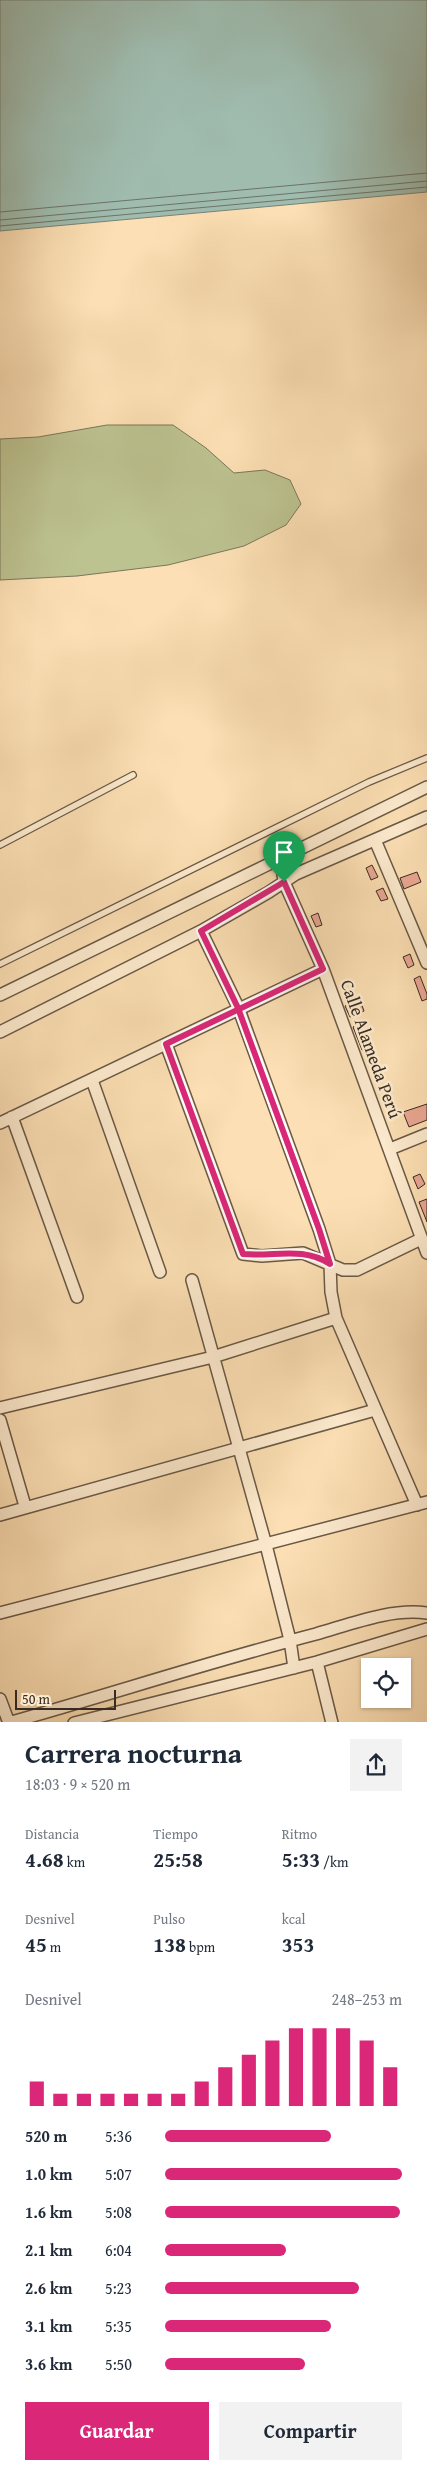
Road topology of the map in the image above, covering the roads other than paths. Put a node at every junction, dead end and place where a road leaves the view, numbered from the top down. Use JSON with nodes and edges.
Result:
{"nodes":[{"id":1,"x":427,"y":758,"type":"edge"},
{"id":2,"x":132,"y":775,"type":"dead end"},
{"id":3,"x":427,"y":787,"type":"edge"},
{"id":4,"x":427,"y":817,"type":"edge"},
{"id":5,"x":375,"y":840,"type":"junction"},
{"id":6,"x":0,"y":846,"type":"edge"},
{"id":7,"x":281,"y":858,"type":"junction"},
{"id":8,"x":284,"y":882,"type":"junction"},
{"id":9,"x":201,"y":931,"type":"junction"},
{"id":10,"x":427,"y":963,"type":"edge"},
{"id":11,"x":0,"y":964,"type":"edge"},
{"id":12,"x":323,"y":969,"type":"junction"},
{"id":13,"x":0,"y":995,"type":"edge"},
{"id":14,"x":238,"y":1008,"type":"junction"},
{"id":15,"x":0,"y":1032,"type":"edge"},
{"id":16,"x":166,"y":1044,"type":"junction"},
{"id":17,"x":92,"y":1080,"type":"junction"},
{"id":18,"x":12,"y":1117,"type":"junction"},
{"id":19,"x":0,"y":1122,"type":"edge"},
{"id":20,"x":427,"y":1134,"type":"edge"},
{"id":21,"x":390,"y":1150,"type":"junction"},
{"id":22,"x":421,"y":1239,"type":"junction"},
{"id":23,"x":427,"y":1253,"type":"edge"},
{"id":24,"x":330,"y":1264,"type":"junction"},
{"id":25,"x":160,"y":1272,"type":"dead end"},
{"id":26,"x":192,"y":1280,"type":"dead end"},
{"id":27,"x":77,"y":1297,"type":"dead end"},
{"id":28,"x":336,"y":1318,"type":"junction"},
{"id":29,"x":213,"y":1357,"type":"junction"},
{"id":30,"x":0,"y":1408,"type":"edge"},
{"id":31,"x":375,"y":1410,"type":"junction"},
{"id":32,"x":0,"y":1420,"type":"edge"},
{"id":33,"x":237,"y":1447,"type":"junction"},
{"id":34,"x":422,"y":1503,"type":"edge"},
{"id":35,"x":25,"y":1506,"type":"junction"},
{"id":36,"x":0,"y":1515,"type":"edge"},
{"id":37,"x":266,"y":1545,"type":"junction"},
{"id":38,"x":427,"y":1612,"type":"edge"},
{"id":39,"x":0,"y":1613,"type":"edge"},
{"id":40,"x":427,"y":1629,"type":"edge"},
{"id":41,"x":290,"y":1640,"type":"junction"},
{"id":42,"x":317,"y":1662,"type":"junction"},
{"id":43,"x":294,"y":1668,"type":"junction"},
{"id":44,"x":0,"y":1699,"type":"edge"},
{"id":45,"x":9,"y":1722,"type":"edge"},
{"id":46,"x":74,"y":1722,"type":"edge"},
{"id":47,"x":332,"y":1722,"type":"edge"}],
"edges":[{"from":1,"to":11,"type":"lane"},
{"from":2,"to":6,"type":"lane"},
{"from":3,"to":7,"type":"street"},
{"from":4,"to":5,"type":"street"},
{"from":5,"to":8,"type":"street"},
{"from":5,"to":10,"type":"street"},
{"from":7,"to":8,"type":"street","name":"Calle Alameda Perú"},
{"from":7,"to":13,"type":"street"},
{"from":8,"to":9,"type":"street"},
{"from":8,"to":12,"type":"street","name":"Calle Alameda Perú"},
{"from":9,"to":14,"type":"street"},
{"from":9,"to":15,"type":"street"},
{"from":12,"to":14,"type":"street"},
{"from":12,"to":21,"type":"street","name":"Calle Alameda Perú"},
{"from":14,"to":16,"type":"street"},
{"from":14,"to":24,"type":"street"},
{"from":16,"to":17,"type":"street"},
{"from":16,"to":24,"type":"street"},
{"from":17,"to":18,"type":"street"},
{"from":17,"to":25,"type":"street"},
{"from":18,"to":19,"type":"street"},
{"from":18,"to":27,"type":"street"},
{"from":20,"to":21,"type":"street"},
{"from":21,"to":22,"type":"street","name":"Calle Alameda Perú"},
{"from":22,"to":23,"type":"street","name":"Calle Alameda Perú"},
{"from":22,"to":24,"type":"street"},
{"from":24,"to":28,"type":"street"},
{"from":26,"to":29,"type":"street"},
{"from":28,"to":29,"type":"street"},
{"from":28,"to":31,"type":"street"},
{"from":29,"to":30,"type":"street"},
{"from":29,"to":33,"type":"street"},
{"from":31,"to":33,"type":"street"},
{"from":31,"to":34,"type":"street"},
{"from":32,"to":35,"type":"street"},
{"from":33,"to":35,"type":"street"},
{"from":33,"to":37,"type":"street"},
{"from":34,"to":37,"type":"street"},
{"from":35,"to":36,"type":"street"},
{"from":37,"to":39,"type":"street"},
{"from":37,"to":41,"type":"street"},
{"from":38,"to":41,"type":"street"},
{"from":40,"to":42,"type":"street"},
{"from":41,"to":43,"type":"street"},
{"from":41,"to":45,"type":"street"},
{"from":42,"to":43,"type":"street"},
{"from":42,"to":47,"type":"street"},
{"from":43,"to":46,"type":"street"},
{"from":44,"to":45,"type":"street"}]}
